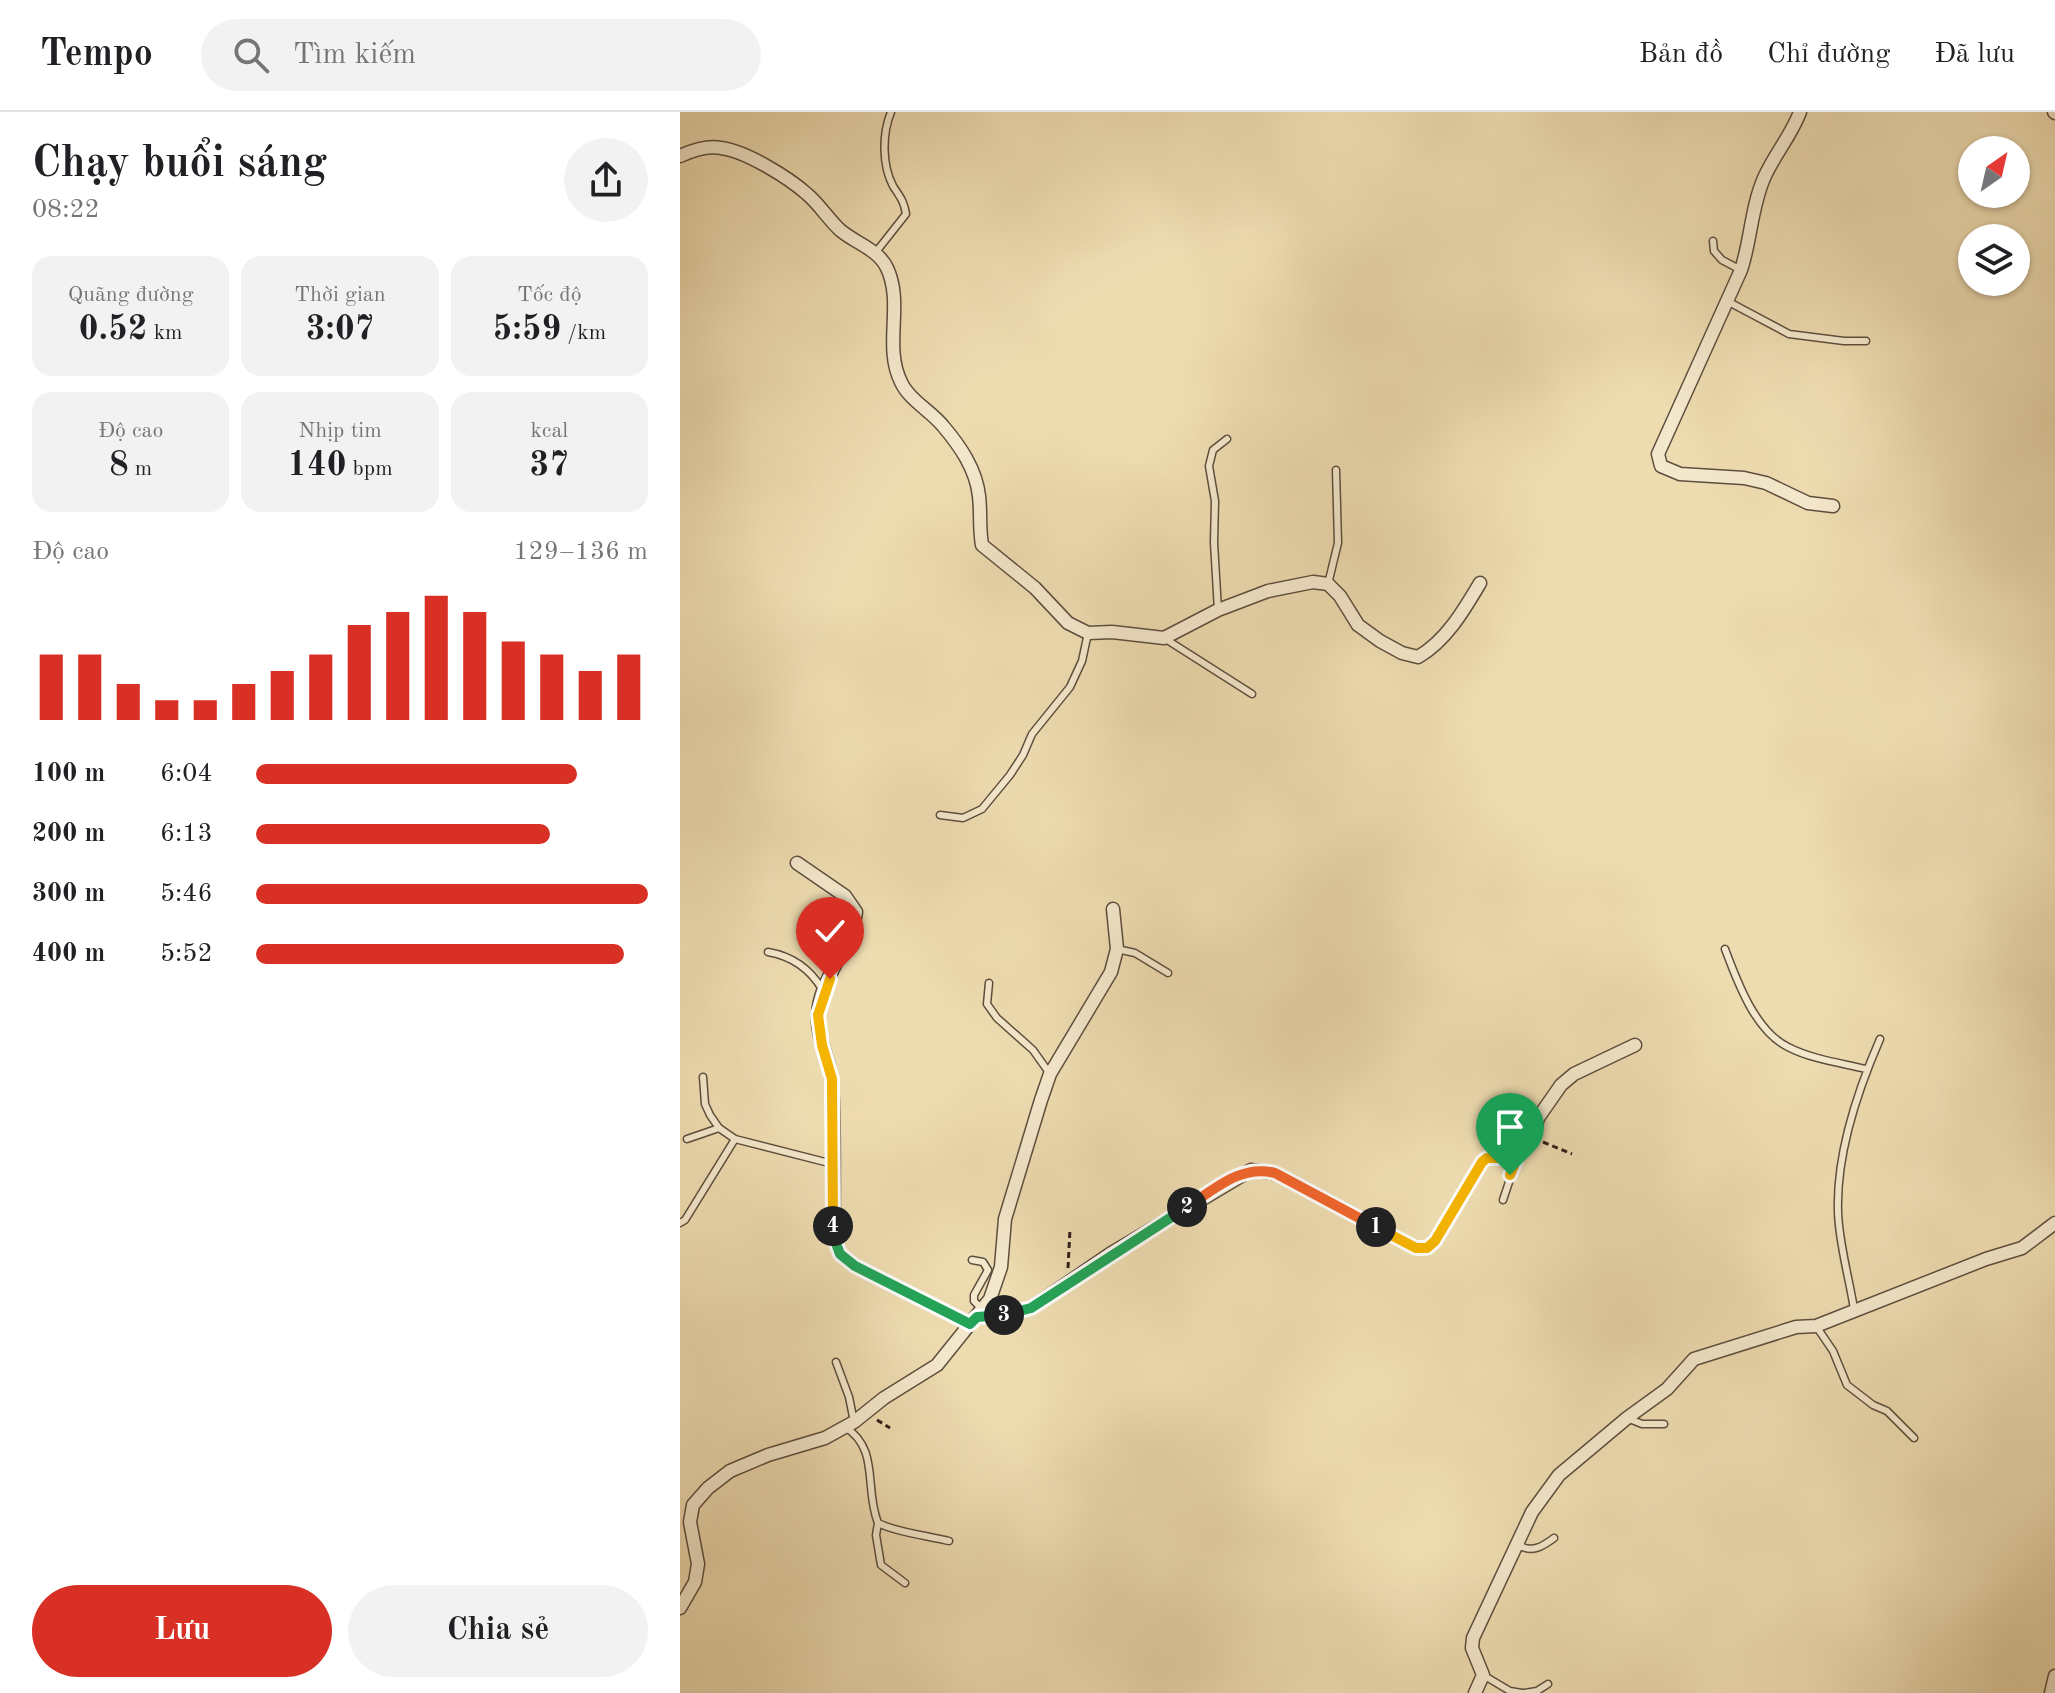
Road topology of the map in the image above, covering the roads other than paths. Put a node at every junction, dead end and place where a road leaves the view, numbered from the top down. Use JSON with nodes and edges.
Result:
{"nodes":[{"id":1,"x":891,"y":112,"type":"edge"},
{"id":2,"x":1800,"y":112,"type":"edge"},
{"id":3,"x":680,"y":156,"type":"edge"},
{"id":4,"x":1713,"y":241,"type":"dead end"},
{"id":5,"x":876,"y":252,"type":"junction"},
{"id":6,"x":1741,"y":270,"type":"junction"},
{"id":7,"x":1727,"y":301,"type":"junction"},
{"id":8,"x":1866,"y":341,"type":"dead end"},
{"id":9,"x":1227,"y":439,"type":"dead end"},
{"id":10,"x":1336,"y":470,"type":"dead end"},
{"id":11,"x":1833,"y":506,"type":"dead end"},
{"id":12,"x":1480,"y":583,"type":"dead end"},
{"id":13,"x":1328,"y":584,"type":"junction"},
{"id":14,"x":1218,"y":610,"type":"junction"},
{"id":15,"x":1088,"y":633,"type":"junction"},
{"id":16,"x":1164,"y":638,"type":"junction"},
{"id":17,"x":1252,"y":694,"type":"dead end"},
{"id":18,"x":940,"y":815,"type":"dead end"},
{"id":19,"x":797,"y":863,"type":"dead end"},
{"id":20,"x":1113,"y":909,"type":"dead end"},
{"id":21,"x":1117,"y":949,"type":"junction"},
{"id":22,"x":1725,"y":949,"type":"dead end"},
{"id":23,"x":768,"y":952,"type":"dead end"},
{"id":24,"x":1168,"y":973,"type":"dead end"},
{"id":25,"x":989,"y":983,"type":"dead end"},
{"id":26,"x":824,"y":992,"type":"junction"},
{"id":27,"x":1880,"y":1039,"type":"dead end"},
{"id":28,"x":1635,"y":1045,"type":"dead end"},
{"id":29,"x":1866,"y":1069,"type":"junction"},
{"id":30,"x":1050,"y":1074,"type":"junction"},
{"id":31,"x":703,"y":1077,"type":"dead end"},
{"id":32,"x":719,"y":1128,"type":"junction"},
{"id":33,"x":687,"y":1139,"type":"dead end"},
{"id":34,"x":735,"y":1139,"type":"junction"},
{"id":35,"x":1517,"y":1158,"type":"junction"},
{"id":36,"x":833,"y":1164,"type":"junction"},
{"id":37,"x":1503,"y":1200,"type":"dead end"},
{"id":38,"x":680,"y":1223,"type":"edge"},
{"id":39,"x":2055,"y":1223,"type":"edge"},
{"id":40,"x":972,"y":1260,"type":"dead end"},
{"id":41,"x":1854,"y":1309,"type":"junction"},
{"id":42,"x":977,"y":1317,"type":"junction"},
{"id":43,"x":1816,"y":1326,"type":"junction"},
{"id":44,"x":836,"y":1362,"type":"dead end"},
{"id":45,"x":1627,"y":1418,"type":"junction"},
{"id":46,"x":850,"y":1424,"type":"junction"},
{"id":47,"x":1664,"y":1424,"type":"dead end"},
{"id":48,"x":1914,"y":1438,"type":"dead end"},
{"id":49,"x":878,"y":1523,"type":"junction"},
{"id":50,"x":1554,"y":1538,"type":"dead end"},
{"id":51,"x":949,"y":1541,"type":"dead end"},
{"id":52,"x":1518,"y":1545,"type":"junction"},
{"id":53,"x":905,"y":1583,"type":"dead end"},
{"id":54,"x":680,"y":1608,"type":"edge"},
{"id":55,"x":1483,"y":1675,"type":"junction"},
{"id":56,"x":1548,"y":1684,"type":"dead end"},
{"id":57,"x":1475,"y":1693,"type":"edge"},
{"id":58,"x":1523,"y":1693,"type":"edge"}],
"edges":[{"from":1,"to":5,"type":"lane"},
{"from":2,"to":6,"type":"street"},
{"from":3,"to":5,"type":"street"},
{"from":4,"to":6,"type":"lane"},
{"from":5,"to":15,"type":"street"},
{"from":6,"to":7,"type":"street"},
{"from":7,"to":8,"type":"lane"},
{"from":7,"to":11,"type":"street"},
{"from":9,"to":14,"type":"lane"},
{"from":10,"to":13,"type":"lane"},
{"from":12,"to":13,"type":"street"},
{"from":13,"to":14,"type":"street"},
{"from":14,"to":16,"type":"street"},
{"from":15,"to":16,"type":"street"},
{"from":15,"to":18,"type":"lane"},
{"from":16,"to":17,"type":"lane"},
{"from":19,"to":26,"type":"street"},
{"from":20,"to":21,"type":"street"},
{"from":21,"to":24,"type":"lane"},
{"from":21,"to":30,"type":"street"},
{"from":22,"to":29,"type":"lane"},
{"from":23,"to":26,"type":"lane"},
{"from":25,"to":30,"type":"lane"},
{"from":26,"to":36,"type":"street"},
{"from":27,"to":29,"type":"lane"},
{"from":28,"to":35,"type":"street"},
{"from":29,"to":41,"type":"lane"},
{"from":30,"to":42,"type":"street"},
{"from":31,"to":32,"type":"lane"},
{"from":32,"to":33,"type":"lane"},
{"from":32,"to":34,"type":"lane"},
{"from":34,"to":36,"type":"lane"},
{"from":34,"to":38,"type":"lane"},
{"from":35,"to":37,"type":"lane"},
{"from":35,"to":42,"type":"street"},
{"from":36,"to":42,"type":"street"},
{"from":39,"to":41,"type":"street"},
{"from":40,"to":42,"type":"lane"},
{"from":41,"to":43,"type":"street"},
{"from":42,"to":46,"type":"street"},
{"from":43,"to":45,"type":"street"},
{"from":43,"to":48,"type":"lane"},
{"from":44,"to":46,"type":"lane"},
{"from":45,"to":47,"type":"lane"},
{"from":45,"to":52,"type":"street"},
{"from":46,"to":49,"type":"lane"},
{"from":46,"to":54,"type":"street"},
{"from":49,"to":51,"type":"lane"},
{"from":49,"to":53,"type":"lane"},
{"from":50,"to":52,"type":"lane"},
{"from":52,"to":55,"type":"street"},
{"from":55,"to":57,"type":"street"},
{"from":55,"to":58,"type":"lane"},
{"from":56,"to":58,"type":"lane"}]}
